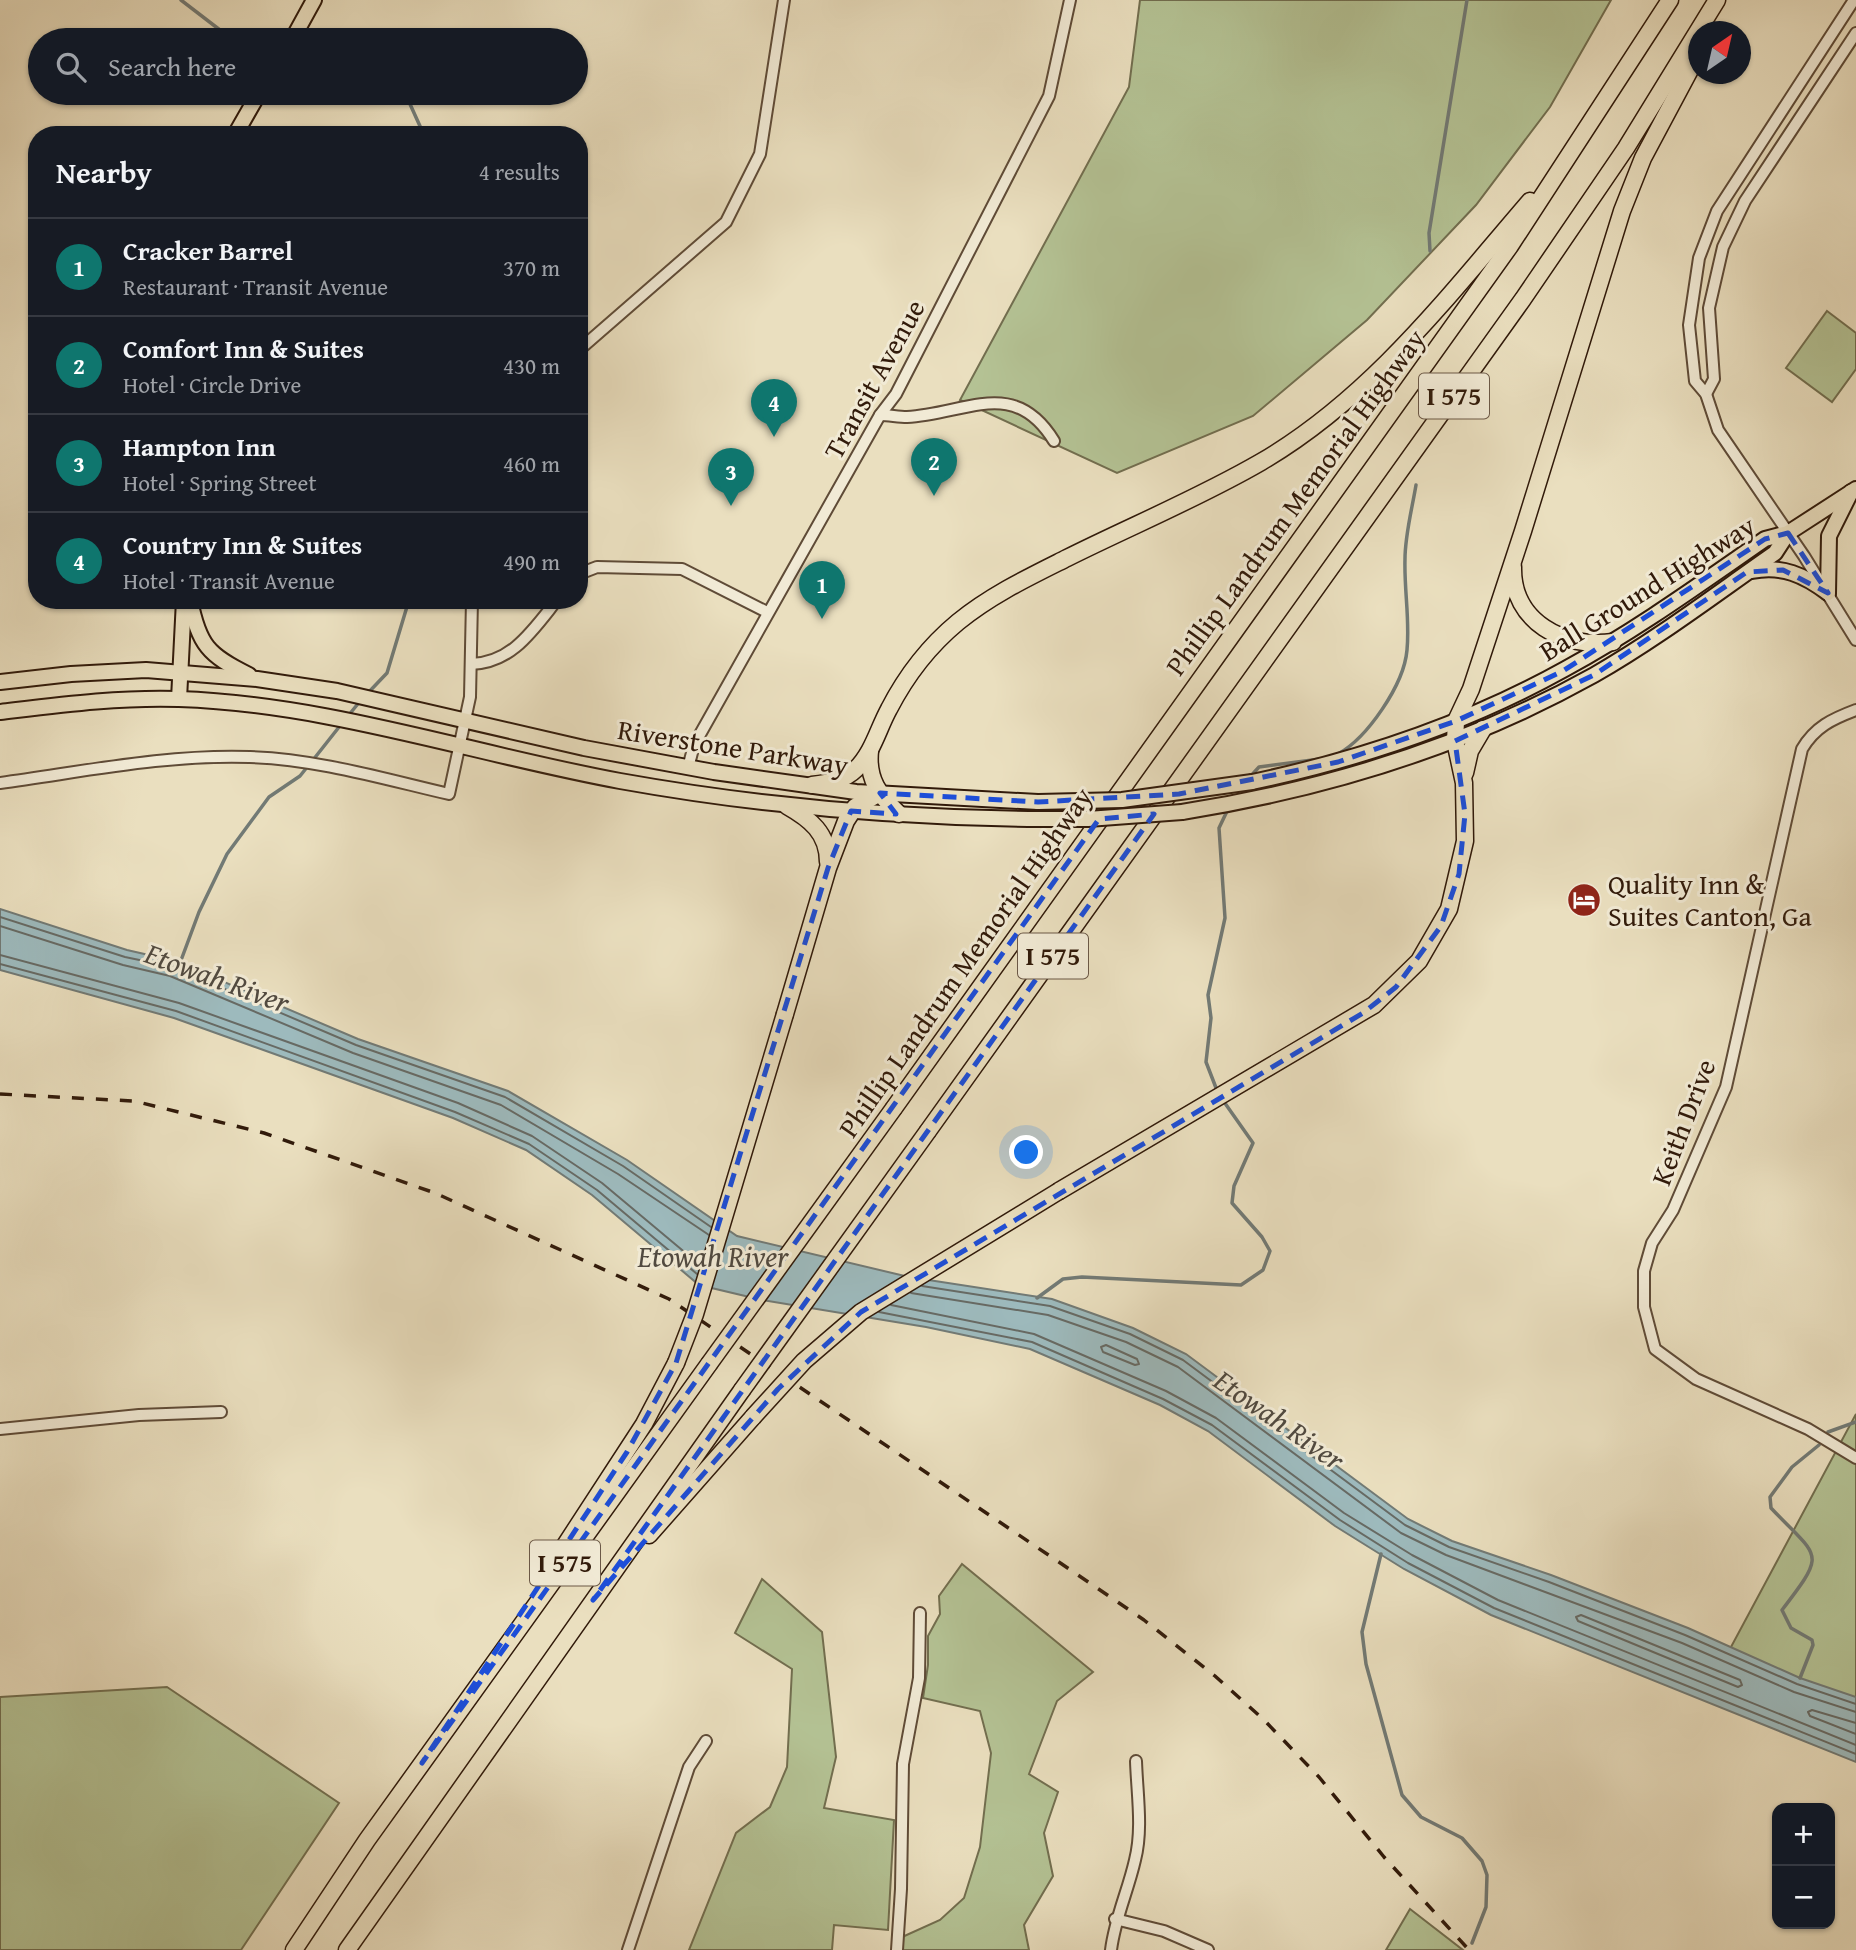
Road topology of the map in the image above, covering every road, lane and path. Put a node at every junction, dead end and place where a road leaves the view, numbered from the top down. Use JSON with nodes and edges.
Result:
{"nodes":[{"id":1,"x":314,"y":0,"type":"edge"},
{"id":2,"x":784,"y":0,"type":"edge"},
{"id":3,"x":1070,"y":0,"type":"edge"},
{"id":4,"x":1670,"y":0,"type":"edge"},
{"id":5,"x":1717,"y":0,"type":"edge"},
{"id":6,"x":1727,"y":0,"type":"edge"},
{"id":7,"x":1854,"y":0,"type":"edge"},
{"id":8,"x":1716,"y":21,"type":"edge"},
{"id":9,"x":299,"y":28,"type":"edge"},
{"id":10,"x":1856,"y":33,"type":"edge"},
{"id":11,"x":1688,"y":74,"type":"edge"},
{"id":12,"x":252,"y":105,"type":"edge"},
{"id":13,"x":240,"y":126,"type":"edge"},
{"id":14,"x":1577,"y":146,"type":"junction"},
{"id":15,"x":588,"y":342,"type":"edge"},
{"id":16,"x":1706,"y":394,"type":"junction"},
{"id":17,"x":880,"y":415,"type":"junction"},
{"id":18,"x":1054,"y":441,"type":"dead end"},
{"id":19,"x":1854,"y":490,"type":"edge"},
{"id":20,"x":1788,"y":533,"type":"junction"},
{"id":21,"x":1513,"y":561,"type":"junction"},
{"id":22,"x":588,"y":570,"type":"edge"},
{"id":23,"x":1747,"y":572,"type":"junction"},
{"id":24,"x":1828,"y":593,"type":"junction"},
{"id":25,"x":184,"y":609,"type":"edge"},
{"id":26,"x":192,"y":609,"type":"edge"},
{"id":27,"x":472,"y":609,"type":"edge"},
{"id":28,"x":550,"y":609,"type":"edge"},
{"id":29,"x":767,"y":612,"type":"junction"},
{"id":30,"x":1856,"y":640,"type":"edge"},
{"id":31,"x":1614,"y":642,"type":"junction"},
{"id":32,"x":471,"y":664,"type":"junction"},
{"id":33,"x":180,"y":673,"type":"junction"},
{"id":34,"x":257,"y":679,"type":"junction"},
{"id":35,"x":0,"y":682,"type":"edge"},
{"id":36,"x":179,"y":699,"type":"junction"},
{"id":37,"x":1856,"y":710,"type":"edge"},
{"id":38,"x":0,"y":712,"type":"edge"},
{"id":39,"x":465,"y":720,"type":"junction"},
{"id":40,"x":1456,"y":721,"type":"junction"},
{"id":41,"x":1483,"y":729,"type":"junction"},
{"id":42,"x":1455,"y":741,"type":"junction"},
{"id":43,"x":459,"y":746,"type":"junction"},
{"id":44,"x":870,"y":751,"type":"junction"},
{"id":45,"x":688,"y":768,"type":"junction"},
{"id":46,"x":0,"y":783,"type":"edge"},
{"id":47,"x":1464,"y":783,"type":"junction"},
{"id":48,"x":812,"y":785,"type":"junction"},
{"id":49,"x":880,"y":793,"type":"junction"},
{"id":50,"x":787,"y":806,"type":"junction"},
{"id":51,"x":851,"y":811,"type":"junction"},
{"id":52,"x":899,"y":814,"type":"junction"},
{"id":53,"x":828,"y":868,"type":"junction"},
{"id":54,"x":221,"y":1412,"type":"dead end"},
{"id":55,"x":0,"y":1429,"type":"edge"},
{"id":56,"x":1856,"y":1458,"type":"edge"},
{"id":57,"x":593,"y":1600,"type":"junction"},
{"id":58,"x":920,"y":1613,"type":"dead end"},
{"id":59,"x":706,"y":1741,"type":"dead end"},
{"id":60,"x":1136,"y":1761,"type":"dead end"},
{"id":61,"x":422,"y":1763,"type":"junction"},
{"id":62,"x":1115,"y":1919,"type":"junction"},
{"id":63,"x":294,"y":1950,"type":"edge"},
{"id":64,"x":347,"y":1950,"type":"edge"},
{"id":65,"x":628,"y":1950,"type":"edge"},
{"id":66,"x":897,"y":1950,"type":"edge"},
{"id":67,"x":1111,"y":1950,"type":"edge"},
{"id":68,"x":1208,"y":1950,"type":"edge"}],
"edges":[{"from":1,"to":9,"type":"main road"},
{"from":2,"to":15,"type":"street"},
{"from":3,"to":17,"type":"street","name":"Transit Avenue"},
{"from":4,"to":14,"type":"highway","name":"Phillip Landrum Memorial Highway","number":"I 575"},
{"from":5,"to":57,"type":"highway","number":"I 575","bridge":true},
{"from":6,"to":8,"type":"highway"},
{"from":7,"to":16,"type":"street"},
{"from":10,"to":16,"type":"street"},
{"from":11,"to":21,"type":"highway"},
{"from":12,"to":13,"type":"main road"},
{"from":14,"to":44,"type":"highway"},
{"from":14,"to":61,"type":"highway","name":"Phillip Landrum Memorial Highway","number":"I 575","bridge":true},
{"from":16,"to":20,"type":"street"},
{"from":17,"to":18,"type":"street"},
{"from":17,"to":29,"type":"street","name":"Transit Avenue"},
{"from":19,"to":20,"type":"main road","name":"Ball Ground Highway"},
{"from":19,"to":24,"type":"main road"},
{"from":20,"to":23,"type":"main road","name":"Ball Ground Highway"},
{"from":20,"to":24,"type":"street"},
{"from":20,"to":31,"type":"main road","name":"Ball Ground Highway"},
{"from":21,"to":31,"type":"highway"},
{"from":21,"to":40,"type":"highway"},
{"from":22,"to":29,"type":"street"},
{"from":23,"to":24,"type":"main road"},
{"from":23,"to":41,"type":"main road","name":"Ball Ground Highway"},
{"from":24,"to":30,"type":"street"},
{"from":25,"to":33,"type":"main road"},
{"from":26,"to":34,"type":"main road"},
{"from":27,"to":32,"type":"street"},
{"from":28,"to":32,"type":"street"},
{"from":29,"to":45,"type":"street","name":"Transit Avenue"},
{"from":31,"to":40,"type":"main road","name":"Ball Ground Highway"},
{"from":32,"to":39,"type":"street"},
{"from":33,"to":34,"type":"main road","name":"Riverstone Parkway"},
{"from":33,"to":35,"type":"main road","name":"Riverstone Parkway"},
{"from":33,"to":36,"type":"main road"},
{"from":34,"to":39,"type":"main road","name":"Riverstone Parkway"},
{"from":36,"to":38,"type":"main road","name":"Riverstone Parkway"},
{"from":36,"to":43,"type":"main road","name":"Riverstone Parkway"},
{"from":37,"to":56,"type":"street","name":"Keith Drive"},
{"from":39,"to":43,"type":"street"},
{"from":39,"to":45,"type":"main road","name":"Riverstone Parkway"},
{"from":40,"to":42,"type":"highway"},
{"from":40,"to":49,"type":"main road","name":"Riverstone Parkway","bridge":true},
{"from":41,"to":42,"type":"main road","name":"Ball Ground Highway"},
{"from":41,"to":47,"type":"highway"},
{"from":42,"to":47,"type":"highway"},
{"from":42,"to":52,"type":"main road","name":"Ball Ground Highway","bridge":true},
{"from":43,"to":46,"type":"street"},
{"from":43,"to":50,"type":"main road","name":"Riverstone Parkway"},
{"from":44,"to":48,"type":"highway"},
{"from":44,"to":49,"type":"highway"},
{"from":45,"to":48,"type":"main road","name":"Riverstone Parkway"},
{"from":47,"to":57,"type":"highway","bridge":true},
{"from":48,"to":49,"type":"main road","name":"Riverstone Parkway"},
{"from":49,"to":51,"type":"highway"},
{"from":49,"to":52,"type":"highway"},
{"from":50,"to":51,"type":"main road","name":"Riverstone Parkway"},
{"from":50,"to":53,"type":"highway"},
{"from":51,"to":52,"type":"main road","name":"Ball Ground Highway"},
{"from":51,"to":53,"type":"highway"},
{"from":53,"to":61,"type":"highway","bridge":true},
{"from":54,"to":55,"type":"street"},
{"from":57,"to":64,"type":"highway","number":"I 575"},
{"from":58,"to":66,"type":"street"},
{"from":59,"to":65,"type":"street"},
{"from":60,"to":62,"type":"street"},
{"from":61,"to":63,"type":"highway","name":"Phillip Landrum Memorial Highway","number":"I 575"},
{"from":62,"to":67,"type":"street"},
{"from":62,"to":68,"type":"street"}]}
